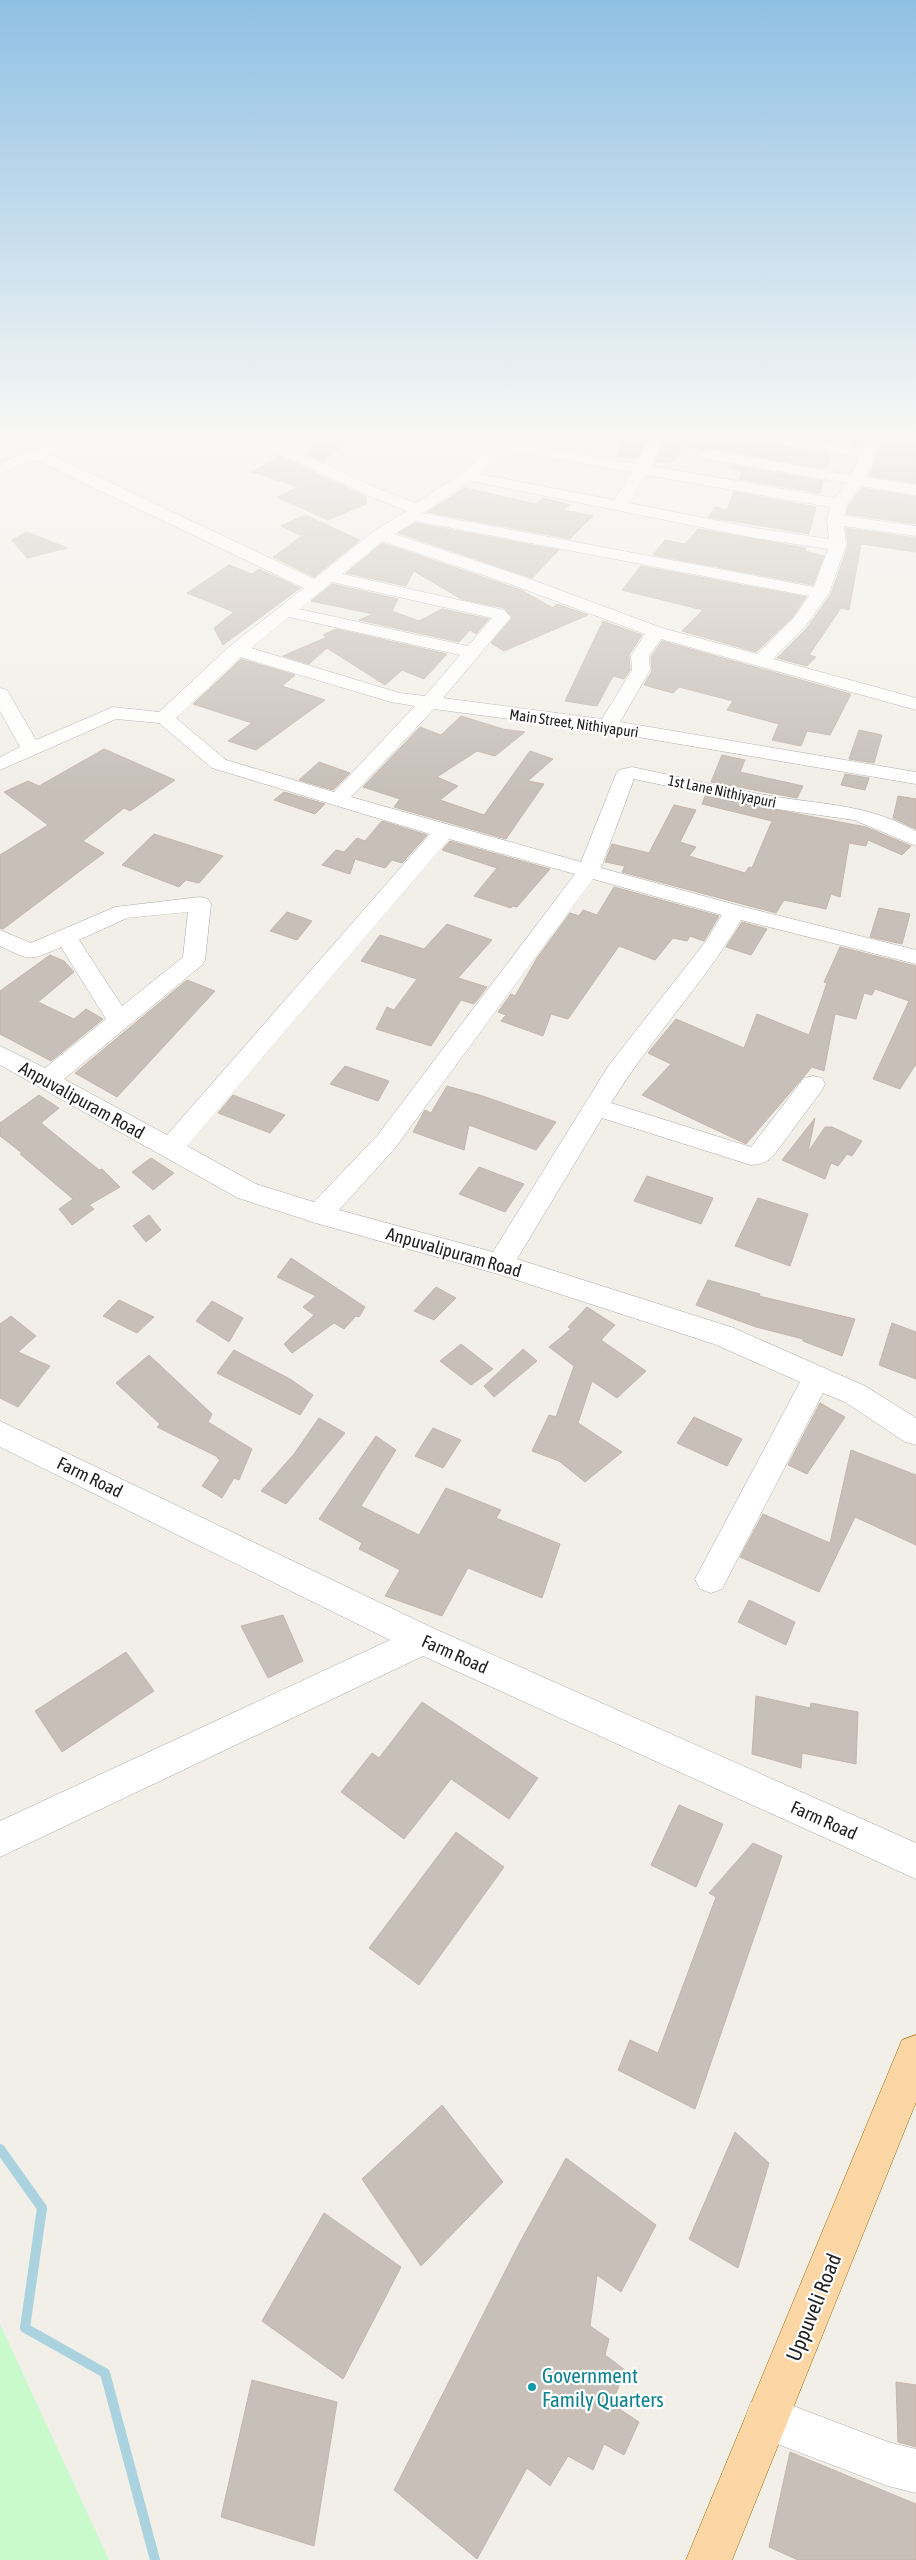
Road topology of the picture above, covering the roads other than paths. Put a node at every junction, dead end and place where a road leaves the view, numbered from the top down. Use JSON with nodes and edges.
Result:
{"nodes":[{"id":1,"x":258,"y":552,"type":"edge"},
{"id":2,"x":358,"y":552,"type":"edge"},
{"id":3,"x":433,"y":552,"type":"edge"},
{"id":4,"x":614,"y":552,"type":"edge"},
{"id":5,"x":835,"y":552,"type":"edge"},
{"id":6,"x":322,"y":581,"type":"junction"},
{"id":7,"x":820,"y":593,"type":"junction"},
{"id":8,"x":286,"y":611,"type":"junction"},
{"id":9,"x":656,"y":632,"type":"junction"},
{"id":10,"x":237,"y":650,"type":"junction"},
{"id":11,"x":471,"y":652,"type":"junction"},
{"id":12,"x":760,"y":661,"type":"junction"},
{"id":13,"x":0,"y":694,"type":"edge"},
{"id":14,"x":428,"y":703,"type":"junction"},
{"id":15,"x":916,"y":704,"type":"edge"},
{"id":16,"x":164,"y":718,"type":"junction"},
{"id":17,"x":608,"y":726,"type":"junction"},
{"id":18,"x":32,"y":749,"type":"junction"},
{"id":19,"x":0,"y":764,"type":"edge"},
{"id":20,"x":916,"y":778,"type":"edge"},
{"id":21,"x":338,"y":799,"type":"junction"},
{"id":22,"x":444,"y":830,"type":"junction"},
{"id":23,"x":916,"y":840,"type":"edge"},
{"id":24,"x":589,"y":870,"type":"junction"},
{"id":25,"x":735,"y":912,"type":"junction"},
{"id":26,"x":0,"y":937,"type":"edge"},
{"id":27,"x":66,"y":937,"type":"junction"},
{"id":28,"x":916,"y":956,"type":"edge"},
{"id":29,"x":119,"y":1021,"type":"junction"},
{"id":30,"x":0,"y":1054,"type":"edge"},
{"id":31,"x":46,"y":1080,"type":"junction"},
{"id":32,"x":813,"y":1084,"type":"dead end"},
{"id":33,"x":596,"y":1107,"type":"junction"},
{"id":34,"x":170,"y":1149,"type":"junction"},
{"id":35,"x":319,"y":1214,"type":"junction"},
{"id":36,"x":500,"y":1264,"type":"junction"},
{"id":37,"x":817,"y":1377,"type":"junction"},
{"id":38,"x":0,"y":1433,"type":"edge"},
{"id":39,"x":916,"y":1433,"type":"edge"},
{"id":40,"x":711,"y":1579,"type":"dead end"},
{"id":41,"x":423,"y":1640,"type":"junction"},
{"id":42,"x":0,"y":1839,"type":"edge"},
{"id":43,"x":916,"y":1861,"type":"edge"},
{"id":44,"x":916,"y":2054,"type":"edge"},
{"id":45,"x":767,"y":2418,"type":"junction"},
{"id":46,"x":916,"y":2471,"type":"edge"},
{"id":47,"x":709,"y":2560,"type":"edge"}],
"edges":[{"from":1,"to":6,"type":"street"},
{"from":2,"to":6,"type":"street"},
{"from":3,"to":9,"type":"street"},
{"from":4,"to":7,"type":"street"},
{"from":5,"to":7,"type":"street"},
{"from":6,"to":8,"type":"street"},
{"from":6,"to":11,"type":"street"},
{"from":7,"to":12,"type":"street"},
{"from":8,"to":10,"type":"street"},
{"from":8,"to":11,"type":"street"},
{"from":9,"to":12,"type":"street"},
{"from":9,"to":17,"type":"street"},
{"from":10,"to":14,"type":"street","name":"Main Street, Nithiyapuri"},
{"from":10,"to":16,"type":"street"},
{"from":11,"to":14,"type":"street"},
{"from":12,"to":15,"type":"street"},
{"from":13,"to":18,"type":"street"},
{"from":14,"to":17,"type":"street","name":"Main Street, Nithiyapuri"},
{"from":14,"to":21,"type":"street"},
{"from":16,"to":18,"type":"street"},
{"from":16,"to":21,"type":"street"},
{"from":17,"to":20,"type":"street","name":"Main Street, Nithiyapuri"},
{"from":18,"to":19,"type":"street"},
{"from":21,"to":22,"type":"street"},
{"from":22,"to":24,"type":"street"},
{"from":22,"to":34,"type":"street"},
{"from":23,"to":24,"type":"street","name":"1st Lane Nithiyapuri"},
{"from":24,"to":25,"type":"street"},
{"from":24,"to":35,"type":"street"},
{"from":25,"to":28,"type":"street"},
{"from":25,"to":33,"type":"street"},
{"from":26,"to":27,"type":"street"},
{"from":27,"to":29,"type":"street"},
{"from":27,"to":29,"type":"street"},
{"from":29,"to":31,"type":"street"},
{"from":30,"to":31,"type":"street","name":"Anpuvalipuram Road"},
{"from":31,"to":34,"type":"street","name":"Anpuvalipuram Road"},
{"from":32,"to":33,"type":"street"},
{"from":33,"to":36,"type":"street"},
{"from":34,"to":35,"type":"street","name":"Anpuvalipuram Road"},
{"from":35,"to":36,"type":"street","name":"Anpuvalipuram Road"},
{"from":36,"to":37,"type":"street","name":"Anpuvalipuram Road"},
{"from":37,"to":39,"type":"street","name":"Anpuvalipuram Road"},
{"from":37,"to":40,"type":"street"},
{"from":38,"to":41,"type":"street","name":"Farm Road"},
{"from":41,"to":42,"type":"street"},
{"from":41,"to":43,"type":"street","name":"Farm Road"},
{"from":44,"to":45,"type":"main road","name":"Uppuveli Road"},
{"from":45,"to":46,"type":"street"},
{"from":45,"to":47,"type":"main road","name":"Uppuveli Road"}]}
